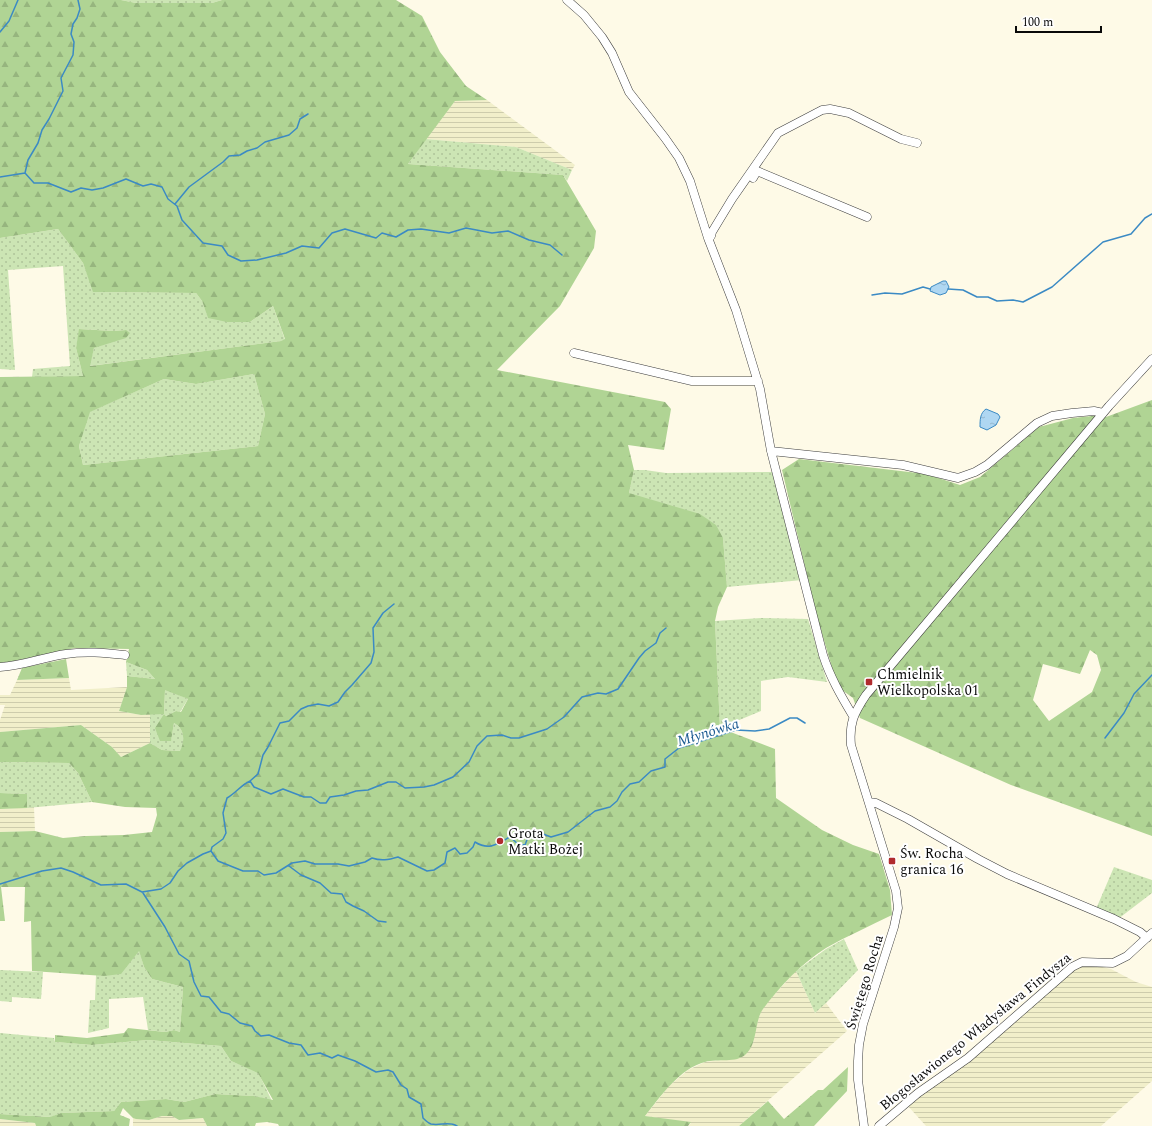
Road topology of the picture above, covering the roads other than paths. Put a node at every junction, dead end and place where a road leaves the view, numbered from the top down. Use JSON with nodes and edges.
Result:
{"nodes":[{"id":1,"x":567,"y":0,"type":"edge"},
{"id":2,"x":917,"y":143,"type":"dead end"},
{"id":3,"x":867,"y":217,"type":"dead end"},
{"id":4,"x":709,"y":237,"type":"junction"},
{"id":5,"x":574,"y":353,"type":"dead end"},
{"id":6,"x":1152,"y":359,"type":"edge"},
{"id":7,"x":758,"y":382,"type":"junction"},
{"id":8,"x":1103,"y":413,"type":"junction"},
{"id":9,"x":771,"y":451,"type":"junction"},
{"id":10,"x":125,"y":655,"type":"dead end"},
{"id":11,"x":0,"y":667,"type":"edge"},
{"id":12,"x":853,"y":716,"type":"junction"},
{"id":13,"x":869,"y":802,"type":"junction"},
{"id":14,"x":1149,"y":935,"type":"edge"},
{"id":15,"x":864,"y":1126,"type":"edge"},
{"id":16,"x":880,"y":1126,"type":"edge"}],
"edges":[{"from":1,"to":4,"type":"street"},
{"from":2,"to":4,"type":"street"},
{"from":3,"to":4,"type":"street"},
{"from":4,"to":7,"type":"street"},
{"from":5,"to":7,"type":"street"},
{"from":6,"to":8,"type":"street"},
{"from":7,"to":9,"type":"street"},
{"from":8,"to":9,"type":"street"},
{"from":8,"to":12,"type":"street"},
{"from":9,"to":12,"type":"street"},
{"from":10,"to":11,"type":"street"},
{"from":12,"to":13,"type":"street","name":"Świętego Rocha"},
{"from":13,"to":14,"type":"street"},
{"from":13,"to":15,"type":"street","name":"Świętego Rocha"},
{"from":14,"to":16,"type":"street","name":"Błogosławionego Władysława Findysza"}]}
